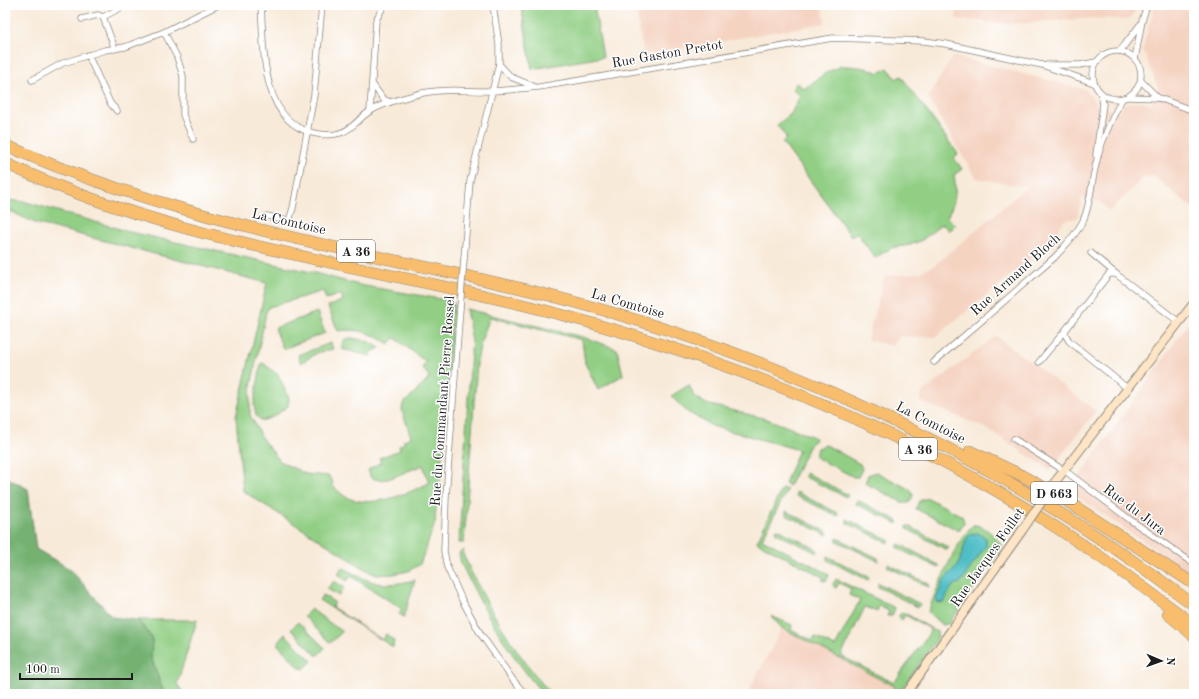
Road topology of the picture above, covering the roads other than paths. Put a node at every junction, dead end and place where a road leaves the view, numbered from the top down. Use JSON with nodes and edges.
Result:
{"nodes":[{"id":1,"x":126,"y":5,"type":"edge"},
{"id":2,"x":218,"y":5,"type":"edge"},
{"id":3,"x":261,"y":5,"type":"edge"},
{"id":4,"x":322,"y":5,"type":"edge"},
{"id":5,"x":384,"y":5,"type":"edge"},
{"id":6,"x":493,"y":5,"type":"edge"},
{"id":7,"x":1148,"y":5,"type":"edge"},
{"id":8,"x":103,"y":17,"type":"junction"},
{"id":9,"x":82,"y":19,"type":"dead end"},
{"id":10,"x":1142,"y":21,"type":"junction"},
{"id":11,"x":164,"y":32,"type":"junction"},
{"id":12,"x":115,"y":49,"type":"junction"},
{"id":13,"x":1120,"y":51,"type":"junction"},
{"id":14,"x":88,"y":55,"type":"junction"},
{"id":15,"x":1135,"y":59,"type":"junction"},
{"id":16,"x":1096,"y":62,"type":"junction"},
{"id":17,"x":499,"y":64,"type":"junction"},
{"id":18,"x":1042,"y":65,"type":"junction"},
{"id":19,"x":32,"y":80,"type":"dead end"},
{"id":20,"x":1140,"y":81,"type":"junction"},
{"id":21,"x":1094,"y":83,"type":"junction"},
{"id":22,"x":372,"y":84,"type":"junction"},
{"id":23,"x":539,"y":87,"type":"junction"},
{"id":24,"x":492,"y":91,"type":"junction"},
{"id":25,"x":1101,"y":94,"type":"junction"},
{"id":26,"x":1128,"y":97,"type":"junction"},
{"id":27,"x":1159,"y":98,"type":"junction"},
{"id":28,"x":1122,"y":99,"type":"junction"},
{"id":29,"x":390,"y":102,"type":"junction"},
{"id":30,"x":117,"y":111,"type":"dead end"},
{"id":31,"x":370,"y":111,"type":"junction"},
{"id":32,"x":1194,"y":111,"type":"edge"},
{"id":33,"x":306,"y":131,"type":"junction"},
{"id":34,"x":193,"y":139,"type":"dead end"},
{"id":35,"x":5,"y":145,"type":"edge"},
{"id":36,"x":5,"y":163,"type":"edge"},
{"id":37,"x":1096,"y":164,"type":"junction"},
{"id":38,"x":5,"y":168,"type":"edge"},
{"id":39,"x":34,"y":177,"type":"junction"},
{"id":40,"x":267,"y":216,"type":"dead end"},
{"id":41,"x":1091,"y":253,"type":"dead end"},
{"id":42,"x":1116,"y":274,"type":"junction"},
{"id":43,"x":1193,"y":305,"type":"edge"},
{"id":44,"x":1179,"y":322,"type":"junction"},
{"id":45,"x":1064,"y":332,"type":"junction"},
{"id":46,"x":934,"y":362,"type":"dead end"},
{"id":47,"x":1039,"y":362,"type":"dead end"},
{"id":48,"x":1127,"y":388,"type":"junction"},
{"id":49,"x":902,"y":424,"type":"junction"},
{"id":50,"x":1014,"y":439,"type":"dead end"},
{"id":51,"x":1063,"y":470,"type":"junction"},
{"id":52,"x":1194,"y":556,"type":"edge"},
{"id":53,"x":1110,"y":563,"type":"junction"},
{"id":54,"x":1192,"y":563,"type":"edge"},
{"id":55,"x":1194,"y":584,"type":"edge"},
{"id":56,"x":1194,"y":605,"type":"edge"},
{"id":57,"x":1194,"y":625,"type":"edge"},
{"id":58,"x":1194,"y":636,"type":"edge"},
{"id":59,"x":525,"y":694,"type":"edge"},
{"id":60,"x":906,"y":694,"type":"edge"}],
"edges":[{"from":1,"to":8,"type":"street"},
{"from":2,"to":11,"type":"street"},
{"from":3,"to":33,"type":"street"},
{"from":4,"to":33,"type":"street"},
{"from":5,"to":22,"type":"street"},
{"from":6,"to":17,"type":"street","name":"Rue du Commandant Pierre Rossel"},
{"from":7,"to":10,"type":"street"},
{"from":8,"to":9,"type":"street"},
{"from":8,"to":12,"type":"street"},
{"from":10,"to":13,"type":"street"},
{"from":10,"to":15,"type":"street"},
{"from":11,"to":12,"type":"street"},
{"from":11,"to":34,"type":"street"},
{"from":12,"to":14,"type":"street"},
{"from":13,"to":15,"type":"street"},
{"from":13,"to":16,"type":"street"},
{"from":14,"to":19,"type":"street"},
{"from":14,"to":30,"type":"street"},
{"from":15,"to":20,"type":"street"},
{"from":16,"to":18,"type":"street","name":"Rue Gaston Pretot"},
{"from":16,"to":21,"type":"street"},
{"from":17,"to":23,"type":"street"},
{"from":17,"to":24,"type":"street","name":"Rue du Commandant Pierre Rossel"},
{"from":18,"to":21,"type":"street","name":"Rue Gaston Pretot"},
{"from":18,"to":23,"type":"street","name":"Rue Gaston Pretot"},
{"from":20,"to":26,"type":"street"},
{"from":20,"to":27,"type":"street"},
{"from":21,"to":25,"type":"street"},
{"from":22,"to":29,"type":"street"},
{"from":22,"to":31,"type":"street"},
{"from":23,"to":24,"type":"street","name":"Rue Gaston Pretot"},
{"from":24,"to":29,"type":"street","name":"Rue Gaston Pretot"},
{"from":24,"to":59,"type":"street","name":"Rue du Commandant Pierre Rossel","bridge":true},
{"from":25,"to":28,"type":"street"},
{"from":25,"to":37,"type":"street"},
{"from":26,"to":27,"type":"street"},
{"from":26,"to":28,"type":"street"},
{"from":27,"to":32,"type":"street"},
{"from":28,"to":37,"type":"street","name":"Rue Armand Bloch"},
{"from":29,"to":31,"type":"street","name":"Rue Gaston Pretot"},
{"from":31,"to":33,"type":"street","name":"Rue Gaston Pretot"},
{"from":33,"to":40,"type":"street"},
{"from":35,"to":49,"type":"highway","name":"La Comtoise","number":"A 36"},
{"from":36,"to":39,"type":"highway","number":"A 36"},
{"from":37,"to":46,"type":"street","name":"Rue Armand Bloch"},
{"from":38,"to":39,"type":"highway","number":"A 36"},
{"from":39,"to":53,"type":"highway","number":"A 36"},
{"from":41,"to":42,"type":"street"},
{"from":42,"to":44,"type":"street"},
{"from":42,"to":45,"type":"street"},
{"from":43,"to":44,"type":"main road","name":"Rue Jacques Foillet"},
{"from":44,"to":48,"type":"main road","name":"Rue Jacques Foillet"},
{"from":45,"to":47,"type":"street"},
{"from":45,"to":48,"type":"street"},
{"from":48,"to":51,"type":"main road","name":"Rue Jacques Foillet"},
{"from":49,"to":55,"type":"highway","number":"D 663"},
{"from":49,"to":56,"type":"highway","name":"La Comtoise","number":"A 36"},
{"from":50,"to":51,"type":"street","name":"Rue du Jura"},
{"from":51,"to":54,"type":"street","name":"Rue du Jura"},
{"from":51,"to":60,"type":"main road","name":"Rue Jacques Foillet","bridge":true},
{"from":52,"to":54,"type":"street"},
{"from":53,"to":57,"type":"highway","number":"A 36"},
{"from":53,"to":58,"type":"highway"}]}
